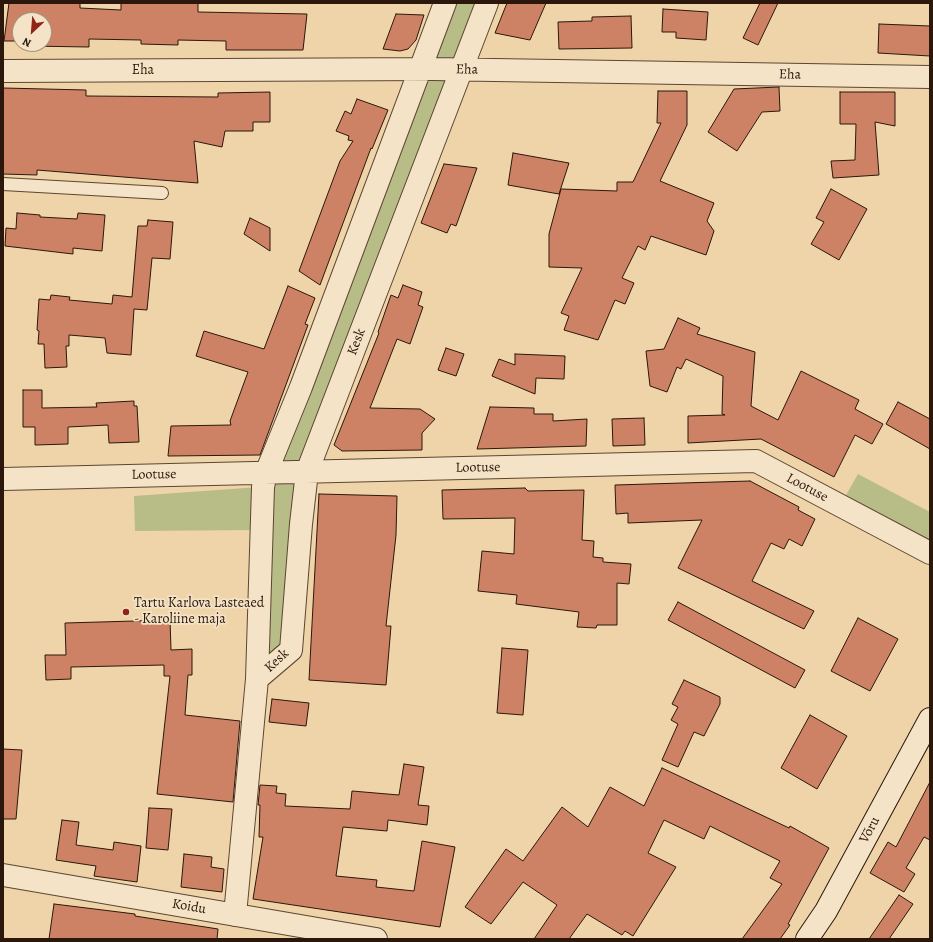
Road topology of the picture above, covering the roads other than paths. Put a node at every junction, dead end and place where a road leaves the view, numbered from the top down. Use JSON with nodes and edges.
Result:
{"nodes":[{"id":1,"x":445,"y":3,"type":"edge"},
{"id":2,"x":487,"y":3,"type":"edge"},
{"id":3,"x":421,"y":70,"type":"junction"},
{"id":4,"x":462,"y":70,"type":"junction"},
{"id":5,"x":3,"y":71,"type":"edge"},
{"id":6,"x":930,"y":77,"type":"edge"},
{"id":7,"x":3,"y":184,"type":"edge"},
{"id":8,"x":162,"y":193,"type":"dead end"},
{"id":9,"x":307,"y":472,"type":"junction"},
{"id":10,"x":266,"y":473,"type":"junction"},
{"id":11,"x":3,"y":479,"type":"edge"},
{"id":12,"x":930,"y":553,"type":"edge"},
{"id":13,"x":257,"y":680,"type":"junction"},
{"id":14,"x":930,"y":719,"type":"edge"},
{"id":15,"x":3,"y":874,"type":"edge"},
{"id":16,"x":236,"y":915,"type":"junction"},
{"id":17,"x":376,"y":939,"type":"edge"},
{"id":18,"x":806,"y":939,"type":"edge"}],
"edges":[{"from":1,"to":3,"type":"street","name":"Kesk"},
{"from":2,"to":4,"type":"street","name":"Kesk"},
{"from":3,"to":4,"type":"street","name":"Eha"},
{"from":3,"to":5,"type":"street","name":"Eha"},
{"from":3,"to":10,"type":"street","name":"Kesk"},
{"from":4,"to":6,"type":"street","name":"Eha"},
{"from":4,"to":9,"type":"street","name":"Kesk"},
{"from":7,"to":8,"type":"lane"},
{"from":9,"to":10,"type":"street","name":"Lootuse"},
{"from":9,"to":12,"type":"street","name":"Lootuse"},
{"from":9,"to":13,"type":"street","name":"Kesk"},
{"from":10,"to":11,"type":"street","name":"Lootuse"},
{"from":10,"to":13,"type":"street","name":"Kesk"},
{"from":13,"to":16,"type":"street","name":"Kesk"},
{"from":14,"to":18,"type":"street","name":"Võru"},
{"from":15,"to":16,"type":"street","name":"Koidu"},
{"from":16,"to":17,"type":"street","name":"Koidu"}]}
